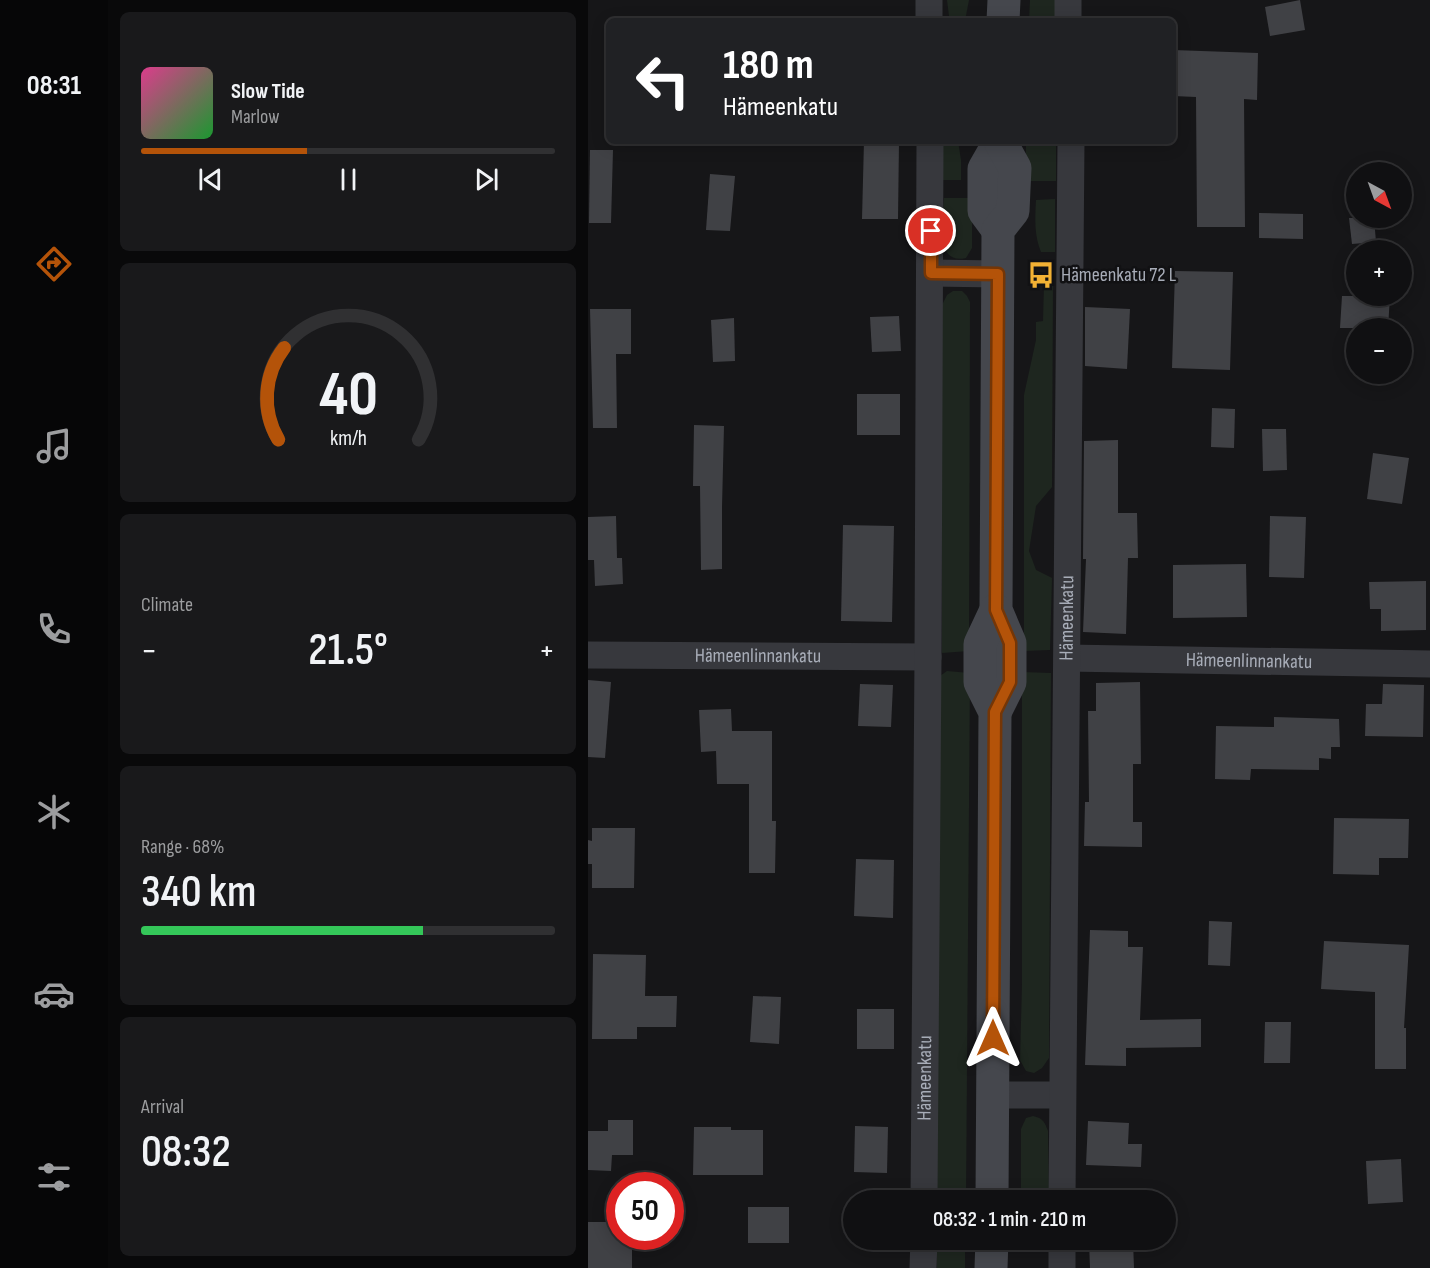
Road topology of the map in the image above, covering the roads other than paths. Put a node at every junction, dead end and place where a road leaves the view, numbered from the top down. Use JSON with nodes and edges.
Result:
{"nodes":[{"id":1,"x":929,"y":0,"type":"edge"},
{"id":2,"x":1004,"y":0,"type":"edge"},
{"id":3,"x":1068,"y":0,"type":"edge"},
{"id":4,"x":929,"y":18,"type":"edge"},
{"id":5,"x":1003,"y":18,"type":"edge"},
{"id":6,"x":1068,"y":18,"type":"edge"},
{"id":7,"x":930,"y":144,"type":"edge"},
{"id":8,"x":1002,"y":144,"type":"edge"},
{"id":9,"x":1071,"y":144,"type":"edge"},
{"id":10,"x":931,"y":273,"type":"junction"},
{"id":11,"x":998,"y":274,"type":"junction"},
{"id":12,"x":588,"y":655,"type":"edge"},
{"id":13,"x":928,"y":657,"type":"junction"},
{"id":14,"x":1067,"y":658,"type":"junction"},
{"id":15,"x":1430,"y":664,"type":"edge"},
{"id":16,"x":993,"y":1095,"type":"junction"},
{"id":17,"x":1062,"y":1095,"type":"junction"},
{"id":18,"x":924,"y":1190,"type":"edge"},
{"id":19,"x":992,"y":1190,"type":"edge"},
{"id":20,"x":1062,"y":1190,"type":"edge"},
{"id":21,"x":924,"y":1250,"type":"edge"},
{"id":22,"x":992,"y":1250,"type":"edge"},
{"id":23,"x":1062,"y":1250,"type":"edge"},
{"id":24,"x":923,"y":1268,"type":"edge"},
{"id":25,"x":991,"y":1268,"type":"edge"},
{"id":26,"x":1062,"y":1268,"type":"edge"}],
"edges":[{"from":1,"to":4,"type":"street"},
{"from":2,"to":5,"type":"main road"},
{"from":3,"to":6,"type":"street"},
{"from":7,"to":10,"type":"street","name":"Hämeenkatu"},
{"from":8,"to":11,"type":"main road"},
{"from":9,"to":14,"type":"street","name":"Hämeenkatu"},
{"from":10,"to":11,"type":"street"},
{"from":10,"to":13,"type":"street","name":"Hämeenkatu"},
{"from":11,"to":16,"type":"main road"},
{"from":12,"to":13,"type":"street","name":"Hämeenlinnankatu"},
{"from":13,"to":18,"type":"street","name":"Hämeenkatu"},
{"from":14,"to":15,"type":"street","name":"Hämeenlinnankatu"},
{"from":14,"to":17,"type":"street","name":"Hämeenkatu"},
{"from":16,"to":17,"type":"street"},
{"from":16,"to":19,"type":"main road"},
{"from":17,"to":20,"type":"street","name":"Hämeenkatu"},
{"from":21,"to":24,"type":"street"},
{"from":22,"to":25,"type":"main road"},
{"from":23,"to":26,"type":"street"}]}
